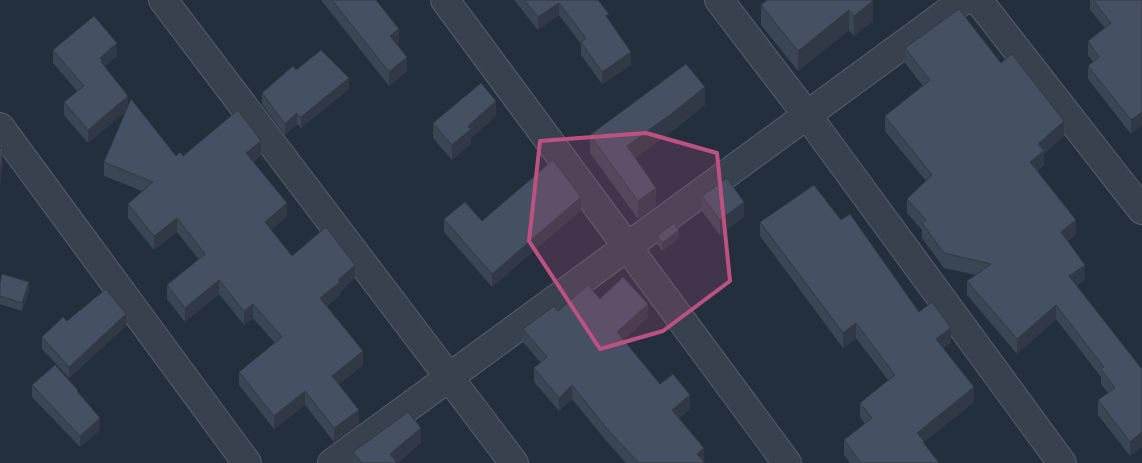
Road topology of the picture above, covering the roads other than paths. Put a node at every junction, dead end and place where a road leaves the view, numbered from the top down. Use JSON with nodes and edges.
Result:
{"nodes":[{"id":1,"x":163,"y":0,"type":"edge"},
{"id":2,"x":445,"y":0,"type":"edge"},
{"id":3,"x":719,"y":0,"type":"edge"},
{"id":4,"x":964,"y":0,"type":"edge"},
{"id":5,"x":978,"y":0,"type":"edge"},
{"id":6,"x":807,"y":115,"type":"junction"},
{"id":7,"x":0,"y":127,"type":"edge"},
{"id":8,"x":1142,"y":210,"type":"edge"},
{"id":9,"x":627,"y":247,"type":"junction"},
{"id":10,"x":450,"y":377,"type":"junction"},
{"id":11,"x":247,"y":463,"type":"edge"},
{"id":12,"x":332,"y":463,"type":"edge"},
{"id":13,"x":514,"y":463,"type":"edge"},
{"id":14,"x":787,"y":463,"type":"edge"},
{"id":15,"x":1062,"y":463,"type":"edge"}],
"edges":[{"from":1,"to":10,"type":"street"},
{"from":2,"to":9,"type":"street"},
{"from":3,"to":6,"type":"street"},
{"from":4,"to":6,"type":"street"},
{"from":5,"to":8,"type":"street"},
{"from":6,"to":9,"type":"street"},
{"from":6,"to":15,"type":"street"},
{"from":7,"to":11,"type":"street"},
{"from":9,"to":10,"type":"street"},
{"from":9,"to":14,"type":"street"},
{"from":10,"to":12,"type":"street"},
{"from":10,"to":13,"type":"street"}]}
